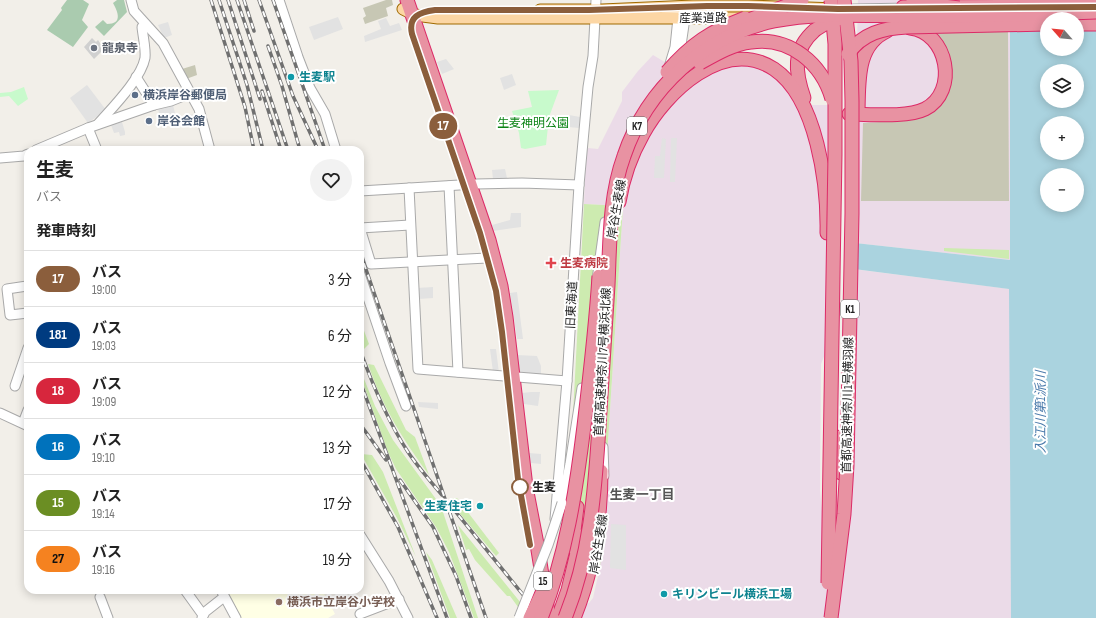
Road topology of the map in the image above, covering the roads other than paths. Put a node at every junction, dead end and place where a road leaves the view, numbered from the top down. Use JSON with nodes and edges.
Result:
{"nodes":[{"id":1,"x":131,"y":0,"type":"edge"},
{"id":2,"x":278,"y":0,"type":"edge"},
{"id":3,"x":784,"y":0,"type":"edge"},
{"id":4,"x":802,"y":0,"type":"edge"},
{"id":5,"x":946,"y":0,"type":"edge"},
{"id":6,"x":842,"y":3,"type":"edge"},
{"id":7,"x":908,"y":4,"type":"edge"},
{"id":8,"x":986,"y":6,"type":"junction"},
{"id":9,"x":1096,"y":6,"type":"edge"},
{"id":10,"x":409,"y":9,"type":"edge"},
{"id":11,"x":595,"y":9,"type":"edge"},
{"id":12,"x":679,"y":11,"type":"edge"},
{"id":13,"x":1096,"y":11,"type":"edge"},
{"id":14,"x":437,"y":14,"type":"junction"},
{"id":15,"x":1096,"y":16,"type":"edge"},
{"id":16,"x":850,"y":21,"type":"junction"},
{"id":17,"x":839,"y":22,"type":"junction"},
{"id":18,"x":145,"y":24,"type":"junction"},
{"id":19,"x":1040,"y":24,"type":"edge"},
{"id":20,"x":1084,"y":24,"type":"edge"},
{"id":21,"x":1096,"y":24,"type":"edge"},
{"id":22,"x":680,"y":30,"type":"junction"},
{"id":23,"x":415,"y":34,"type":"junction"},
{"id":24,"x":841,"y":55,"type":"joint"},
{"id":25,"x":136,"y":77,"type":"junction"},
{"id":26,"x":655,"y":88,"type":"junction"},
{"id":27,"x":191,"y":93,"type":"junction"},
{"id":28,"x":154,"y":105,"type":"junction"},
{"id":29,"x":845,"y":119,"type":"junction"},
{"id":30,"x":93,"y":127,"type":"junction"},
{"id":31,"x":632,"y":134,"type":"junction"},
{"id":32,"x":815,"y":136,"type":"junction"},
{"id":33,"x":46,"y":146,"type":"edge"},
{"id":34,"x":96,"y":146,"type":"edge"},
{"id":35,"x":209,"y":146,"type":"edge"},
{"id":36,"x":335,"y":146,"type":"edge"},
{"id":37,"x":24,"y":156,"type":"edge"},
{"id":38,"x":0,"y":158,"type":"edge"},
{"id":39,"x":467,"y":185,"type":"junction"},
{"id":40,"x":579,"y":185,"type":"junction"},
{"id":41,"x":449,"y":186,"type":"junction"},
{"id":42,"x":409,"y":188,"type":"junction"},
{"id":43,"x":364,"y":191,"type":"edge"},
{"id":44,"x":843,"y":194,"type":"junction"},
{"id":45,"x":606,"y":200,"type":"junction"},
{"id":46,"x":852,"y":213,"type":"junction"},
{"id":47,"x":410,"y":225,"type":"junction"},
{"id":48,"x":364,"y":228,"type":"edge"},
{"id":49,"x":364,"y":241,"type":"edge"},
{"id":50,"x":487,"y":258,"type":"junction"},
{"id":51,"x":452,"y":260,"type":"junction"},
{"id":52,"x":412,"y":262,"type":"junction"},
{"id":53,"x":24,"y":286,"type":"edge"},
{"id":54,"x":364,"y":286,"type":"edge"},
{"id":55,"x":607,"y":304,"type":"junction"},
{"id":56,"x":24,"y":313,"type":"edge"},
{"id":57,"x":832,"y":329,"type":"junction"},
{"id":58,"x":600,"y":341,"type":"junction"},
{"id":59,"x":24,"y":360,"type":"edge"},
{"id":60,"x":458,"y":372,"type":"junction"},
{"id":61,"x":510,"y":377,"type":"junction"},
{"id":62,"x":567,"y":381,"type":"junction"},
{"id":63,"x":586,"y":383,"type":"junction"},
{"id":64,"x":15,"y":386,"type":"dead end"},
{"id":65,"x":601,"y":405,"type":"junction"},
{"id":66,"x":406,"y":406,"type":"dead end"},
{"id":67,"x":0,"y":413,"type":"edge"},
{"id":68,"x":24,"y":423,"type":"edge"},
{"id":69,"x":829,"y":517,"type":"junction"},
{"id":70,"x":364,"y":541,"type":"edge"},
{"id":71,"x":534,"y":544,"type":"junction"},
{"id":72,"x":836,"y":580,"type":"junction"},
{"id":73,"x":188,"y":594,"type":"edge"},
{"id":74,"x":222,"y":594,"type":"edge"},
{"id":75,"x":224,"y":594,"type":"edge"},
{"id":76,"x":100,"y":597,"type":"dead end"},
{"id":77,"x":399,"y":600,"type":"junction"},
{"id":78,"x":360,"y":614,"type":"dead end"},
{"id":79,"x":203,"y":616,"type":"edge"},
{"id":80,"x":108,"y":618,"type":"edge"},
{"id":81,"x":236,"y":618,"type":"edge"},
{"id":82,"x":408,"y":618,"type":"edge"},
{"id":83,"x":519,"y":618,"type":"edge"},
{"id":84,"x":530,"y":618,"type":"edge"},
{"id":85,"x":541,"y":618,"type":"edge"},
{"id":86,"x":550,"y":618,"type":"edge"},
{"id":87,"x":558,"y":618,"type":"edge"},
{"id":88,"x":565,"y":618,"type":"edge"},
{"id":89,"x":574,"y":618,"type":"edge"},
{"id":90,"x":580,"y":618,"type":"edge"},
{"id":91,"x":823,"y":618,"type":"edge"},
{"id":92,"x":831,"y":618,"type":"edge"}],
"edges":[{"from":1,"to":18,"type":"street"},
{"from":2,"to":36,"type":"street"},
{"from":3,"to":26,"type":"highway","bridge":true},
{"from":4,"to":31,"type":"highway","bridge":true},
{"from":5,"to":8,"type":"highway"},
{"from":6,"to":9,"type":"street"},
{"from":6,"to":12,"type":"main road","name":"産業道路"},
{"from":6,"to":16,"type":"main road"},
{"from":6,"to":17,"type":"main road"},
{"from":6,"to":46,"type":"highway","name":"首都高速神奈川1号横羽線","number":"K1","bridge":true},
{"from":6,"to":57,"type":"highway","name":"首都高速神奈川1号横羽線","number":"K1","bridge":true},
{"from":7,"to":8,"type":"highway","name":"首都高速神奈川7号横浜北線","number":"K7","bridge":true},
{"from":7,"to":13,"type":"highway","bridge":true},
{"from":7,"to":26,"type":"highway","name":"首都高速神奈川7号横浜北線","number":"K7","bridge":true},
{"from":7,"to":32,"type":"highway","bridge":true},
{"from":8,"to":9,"type":"highway"},
{"from":10,"to":14,"type":"main road","name":"産業道路"},
{"from":10,"to":14,"type":"main road","name":"産業道路"},
{"from":10,"to":23,"type":"highway","number":"15"},
{"from":11,"to":12,"type":"main road","name":"産業道路"},
{"from":11,"to":12,"type":"main road","name":"産業道路"},
{"from":11,"to":14,"type":"main road","name":"産業道路"},
{"from":11,"to":40,"type":"street","name":"旧東海道"},
{"from":12,"to":17,"type":"main road","name":"産業道路"},
{"from":12,"to":22,"type":"street","name":"岸谷生麦線"},
{"from":13,"to":31,"type":"highway","name":"首都高速神奈川7号横浜北線","number":"K7","bridge":true},
{"from":14,"to":23,"type":"main road","name":"産業道路"},
{"from":15,"to":16,"type":"street","bridge":true},
{"from":16,"to":17,"type":"main road","name":"産業道路"},
{"from":16,"to":29,"type":"main road"},
{"from":17,"to":24,"type":"main road"},
{"from":18,"to":25,"type":"street"},
{"from":18,"to":27,"type":"street"},
{"from":19,"to":44,"type":"highway","bridge":true},
{"from":20,"to":21,"type":"highway"},
{"from":22,"to":58,"type":"street","name":"岸谷生麦線","bridge":true},
{"from":22,"to":63,"type":"street","name":"岸谷生麦線","bridge":true},
{"from":23,"to":39,"type":"highway","number":"15"},
{"from":24,"to":29,"type":"highway"},
{"from":25,"to":28,"type":"street"},
{"from":25,"to":30,"type":"street"},
{"from":26,"to":45,"type":"highway","name":"首都高速神奈川7号横浜北線","number":"K7"},
{"from":27,"to":28,"type":"street"},
{"from":27,"to":35,"type":"street"},
{"from":28,"to":30,"type":"street"},
{"from":29,"to":46,"type":"highway","bridge":true},
{"from":29,"to":57,"type":"highway","bridge":true},
{"from":30,"to":33,"type":"street"},
{"from":30,"to":34,"type":"street"},
{"from":31,"to":55,"type":"highway","name":"首都高速神奈川7号横浜北線","number":"K7","bridge":true},
{"from":32,"to":55,"type":"highway","bridge":true},
{"from":32,"to":69,"type":"highway","bridge":true},
{"from":37,"to":38,"type":"street"},
{"from":39,"to":40,"type":"street"},
{"from":39,"to":41,"type":"street"},
{"from":39,"to":50,"type":"highway","number":"15"},
{"from":39,"to":61,"type":"highway","number":"15"},
{"from":40,"to":62,"type":"street","name":"旧東海道"},
{"from":41,"to":42,"type":"street"},
{"from":41,"to":51,"type":"street"},
{"from":42,"to":43,"type":"street"},
{"from":42,"to":47,"type":"street"},
{"from":44,"to":45,"type":"highway","bridge":true},
{"from":44,"to":72,"type":"highway","bridge":true},
{"from":45,"to":63,"type":"highway","name":"首都高速神奈川7号横浜北線","number":"K7","bridge":true},
{"from":46,"to":72,"type":"highway","name":"首都高速神奈川1号横羽線","number":"K1","bridge":true},
{"from":47,"to":48,"type":"street"},
{"from":47,"to":52,"type":"street"},
{"from":49,"to":52,"type":"street"},
{"from":50,"to":51,"type":"street"},
{"from":50,"to":61,"type":"highway","number":"15"},
{"from":51,"to":52,"type":"street"},
{"from":51,"to":60,"type":"street"},
{"from":52,"to":60,"type":"street"},
{"from":53,"to":56,"type":"street"},
{"from":54,"to":66,"type":"street"},
{"from":55,"to":65,"type":"highway","name":"首都高速神奈川7号横浜北線","number":"K7","bridge":true},
{"from":57,"to":69,"type":"highway","name":"首都高速神奈川1号横羽線","number":"K1","bridge":true},
{"from":58,"to":87,"type":"highway"},
{"from":58,"to":90,"type":"street","name":"岸谷生麦線","bridge":true},
{"from":59,"to":64,"type":"street"},
{"from":60,"to":61,"type":"street"},
{"from":61,"to":62,"type":"street"},
{"from":61,"to":71,"type":"highway","number":"15"},
{"from":62,"to":71,"type":"street","name":"旧東海道"},
{"from":63,"to":83,"type":"street","name":"岸谷生麦線","bridge":true},
{"from":63,"to":84,"type":"highway","bridge":true},
{"from":63,"to":85,"type":"highway","name":"首都高速神奈川7号横浜北線","number":"K7","bridge":true},
{"from":63,"to":86,"type":"highway","bridge":true},
{"from":65,"to":88,"type":"highway","name":"首都高速神奈川7号横浜北線","number":"K7","bridge":true},
{"from":65,"to":89,"type":"highway","bridge":true},
{"from":67,"to":68,"type":"street"},
{"from":69,"to":91,"type":"highway","name":"首都高速神奈川1号横羽線","number":"K1","bridge":true},
{"from":70,"to":77,"type":"street"},
{"from":71,"to":85,"type":"highway","number":"15"},
{"from":71,"to":86,"type":"highway","number":"15"},
{"from":72,"to":92,"type":"highway","name":"首都高速神奈川1号横羽線","number":"K1","bridge":true},
{"from":73,"to":79,"type":"street"},
{"from":74,"to":79,"type":"street"},
{"from":75,"to":81,"type":"street"},
{"from":76,"to":80,"type":"street"},
{"from":77,"to":78,"type":"street"},
{"from":77,"to":82,"type":"street"}]}
